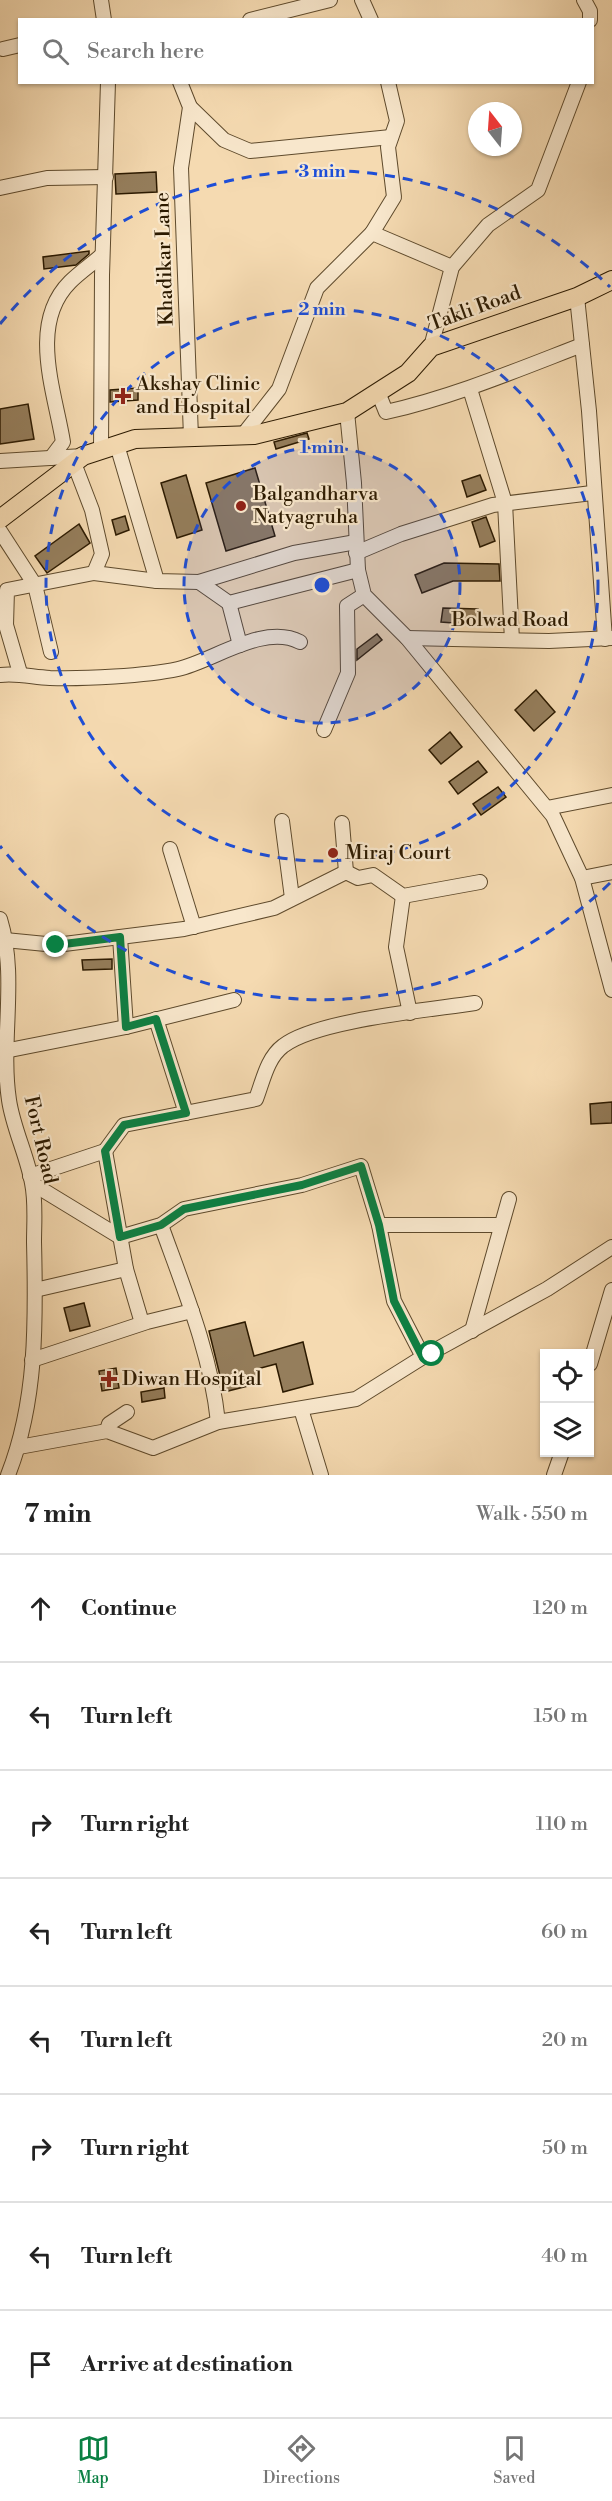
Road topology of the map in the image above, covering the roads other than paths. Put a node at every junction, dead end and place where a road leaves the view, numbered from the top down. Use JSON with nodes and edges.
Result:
{"nodes":[{"id":1,"x":101,"y":0,"type":"edge"},
{"id":2,"x":330,"y":0,"type":"edge"},
{"id":3,"x":362,"y":0,"type":"edge"},
{"id":4,"x":584,"y":0,"type":"edge"},
{"id":5,"x":104,"y":18,"type":"edge"},
{"id":6,"x":258,"y":18,"type":"edge"},
{"id":7,"x":370,"y":18,"type":"edge"},
{"id":8,"x":590,"y":18,"type":"edge"},
{"id":9,"x":18,"y":45,"type":"edge"},
{"id":10,"x":3,"y":49,"type":"dead end"},
{"id":11,"x":108,"y":84,"type":"edge"},
{"id":12,"x":181,"y":84,"type":"edge"},
{"id":13,"x":388,"y":84,"type":"edge"},
{"id":14,"x":578,"y":84,"type":"edge"},
{"id":15,"x":190,"y":107,"type":"junction"},
{"id":16,"x":392,"y":137,"type":"junction"},
{"id":17,"x":106,"y":177,"type":"junction"},
{"id":18,"x":0,"y":188,"type":"edge"},
{"id":19,"x":372,"y":233,"type":"junction"},
{"id":20,"x":102,"y":255,"type":"junction"},
{"id":21,"x":452,"y":267,"type":"junction"},
{"id":22,"x":612,"y":280,"type":"edge"},
{"id":23,"x":577,"y":297,"type":"junction"},
{"id":24,"x":582,"y":345,"type":"junction"},
{"id":25,"x":430,"y":347,"type":"junction"},
{"id":26,"x":470,"y":389,"type":"junction"},
{"id":27,"x":378,"y":393,"type":"junction"},
{"id":28,"x":347,"y":412,"type":"junction"},
{"id":29,"x":243,"y":435,"type":"junction"},
{"id":30,"x":191,"y":437,"type":"junction"},
{"id":31,"x":109,"y":448,"type":"junction"},
{"id":32,"x":51,"y":458,"type":"junction"},
{"id":33,"x":79,"y":460,"type":"junction"},
{"id":34,"x":0,"y":461,"type":"edge"},
{"id":35,"x":592,"y":493,"type":"junction"},
{"id":36,"x":505,"y":503,"type":"junction"},
{"id":37,"x":0,"y":519,"type":"edge"},
{"id":38,"x":0,"y":531,"type":"edge"},
{"id":39,"x":356,"y":547,"type":"junction"},
{"id":40,"x":358,"y":570,"type":"junction"},
{"id":41,"x":94,"y":573,"type":"junction"},
{"id":42,"x":157,"y":581,"type":"junction"},
{"id":43,"x":199,"y":582,"type":"junction"},
{"id":44,"x":35,"y":585,"type":"junction"},
{"id":45,"x":364,"y":595,"type":"junction"},
{"id":46,"x":229,"y":603,"type":"junction"},
{"id":47,"x":407,"y":638,"type":"junction"},
{"id":48,"x":608,"y":638,"type":"edge"},
{"id":49,"x":512,"y":640,"type":"junction"},
{"id":50,"x":300,"y":642,"type":"dead end"},
{"id":51,"x":240,"y":645,"type":"junction"},
{"id":52,"x":51,"y":652,"type":"dead end"},
{"id":53,"x":20,"y":673,"type":"junction"},
{"id":54,"x":0,"y":675,"type":"edge"},
{"id":55,"x":324,"y":730,"type":"dead end"},
{"id":56,"x":612,"y":795,"type":"edge"},
{"id":57,"x":547,"y":808,"type":"junction"},
{"id":58,"x":282,"y":821,"type":"dead end"},
{"id":59,"x":342,"y":823,"type":"dead end"},
{"id":60,"x":170,"y":849,"type":"dead end"},
{"id":61,"x":346,"y":872,"type":"junction"},
{"id":62,"x":612,"y":872,"type":"edge"},
{"id":63,"x":582,"y":878,"type":"junction"},
{"id":64,"x":480,"y":882,"type":"dead end"},
{"id":65,"x":404,"y":896,"type":"junction"},
{"id":66,"x":292,"y":898,"type":"junction"},
{"id":67,"x":0,"y":919,"type":"edge"},
{"id":68,"x":194,"y":927,"type":"junction"},
{"id":69,"x":120,"y":937,"type":"junction"},
{"id":70,"x":4,"y":940,"type":"junction"},
{"id":71,"x":606,"y":944,"type":"edge"},
{"id":72,"x":612,"y":990,"type":"edge"},
{"id":73,"x":234,"y":1000,"type":"dead end"},
{"id":74,"x":475,"y":1003,"type":"dead end"},
{"id":75,"x":410,"y":1013,"type":"junction"},
{"id":76,"x":156,"y":1019,"type":"junction"},
{"id":77,"x":126,"y":1027,"type":"junction"},
{"id":78,"x":4,"y":1052,"type":"edge"},
{"id":79,"x":186,"y":1113,"type":"junction"},
{"id":80,"x":105,"y":1151,"type":"junction"},
{"id":81,"x":31,"y":1180,"type":"junction"},
{"id":82,"x":509,"y":1199,"type":"dead end"},
{"id":83,"x":161,"y":1225,"type":"junction"},
{"id":84,"x":379,"y":1225,"type":"junction"},
{"id":85,"x":501,"y":1225,"type":"junction"},
{"id":86,"x":120,"y":1237,"type":"junction"},
{"id":87,"x":612,"y":1247,"type":"edge"},
{"id":88,"x":126,"y":1269,"type":"junction"},
{"id":89,"x":35,"y":1290,"type":"junction"},
{"id":90,"x":612,"y":1290,"type":"edge"},
{"id":91,"x":192,"y":1311,"type":"junction"},
{"id":92,"x":142,"y":1323,"type":"junction"},
{"id":93,"x":472,"y":1331,"type":"junction"},
{"id":94,"x":594,"y":1351,"type":"edge"},
{"id":95,"x":423,"y":1358,"type":"junction"},
{"id":96,"x":32,"y":1360,"type":"junction"},
{"id":97,"x":301,"y":1409,"type":"junction"},
{"id":98,"x":127,"y":1412,"type":"dead end"},
{"id":99,"x":218,"y":1422,"type":"junction"},
{"id":100,"x":107,"y":1431,"type":"junction"},
{"id":101,"x":19,"y":1447,"type":"junction"},
{"id":102,"x":560,"y":1457,"type":"edge"},
{"id":103,"x":8,"y":1475,"type":"edge"},
{"id":104,"x":321,"y":1475,"type":"edge"},
{"id":105,"x":554,"y":1475,"type":"edge"}],
"edges":[{"from":1,"to":5,"type":"street"},
{"from":2,"to":6,"type":"street"},
{"from":3,"to":7,"type":"street"},
{"from":4,"to":8,"type":"street"},
{"from":9,"to":10,"type":"street"},
{"from":11,"to":17,"type":"street"},
{"from":12,"to":15,"type":"street"},
{"from":13,"to":16,"type":"street"},
{"from":14,"to":21,"type":"street"},
{"from":15,"to":16,"type":"street"},
{"from":15,"to":30,"type":"street","name":"Khadikar Lane"},
{"from":16,"to":19,"type":"street"},
{"from":17,"to":18,"type":"street"},
{"from":17,"to":20,"type":"street"},
{"from":19,"to":21,"type":"street"},
{"from":19,"to":29,"type":"street"},
{"from":20,"to":31,"type":"street"},
{"from":20,"to":32,"type":"street"},
{"from":21,"to":25,"type":"street"},
{"from":22,"to":23,"type":"main road","name":"Takli Road"},
{"from":23,"to":24,"type":"street"},
{"from":23,"to":25,"type":"main road","name":"Takli Road"},
{"from":24,"to":26,"type":"street"},
{"from":24,"to":35,"type":"street"},
{"from":25,"to":27,"type":"main road","name":"Takli Road"},
{"from":26,"to":27,"type":"street"},
{"from":26,"to":36,"type":"street"},
{"from":27,"to":28,"type":"main road","name":"Takli Road"},
{"from":28,"to":29,"type":"main road","name":"Takli Road"},
{"from":28,"to":39,"type":"street"},
{"from":29,"to":30,"type":"main road","name":"Takli Road"},
{"from":30,"to":31,"type":"main road","name":"Takli Road"},
{"from":31,"to":33,"type":"main road","name":"Takli Road"},
{"from":31,"to":42,"type":"street"},
{"from":32,"to":33,"type":"street"},
{"from":32,"to":34,"type":"street"},
{"from":33,"to":37,"type":"main road","name":"Takli Road"},
{"from":33,"to":41,"type":"street"},
{"from":35,"to":36,"type":"street"},
{"from":35,"to":48,"type":"street"},
{"from":36,"to":39,"type":"street"},
{"from":36,"to":49,"type":"street"},
{"from":38,"to":44,"type":"street"},
{"from":39,"to":40,"type":"street"},
{"from":39,"to":43,"type":"street"},
{"from":40,"to":45,"type":"street"},
{"from":40,"to":46,"type":"street"},
{"from":41,"to":42,"type":"street"},
{"from":41,"to":44,"type":"street"},
{"from":42,"to":43,"type":"street"},
{"from":43,"to":46,"type":"street"},
{"from":44,"to":52,"type":"street"},
{"from":44,"to":53,"type":"street"},
{"from":45,"to":47,"type":"street"},
{"from":45,"to":55,"type":"street"},
{"from":46,"to":51,"type":"street"},
{"from":47,"to":49,"type":"street","name":"Bolwad Road"},
{"from":47,"to":57,"type":"street"},
{"from":48,"to":49,"type":"street","name":"Bolwad Road"},
{"from":50,"to":51,"type":"street"},
{"from":51,"to":53,"type":"street"},
{"from":53,"to":54,"type":"street"},
{"from":56,"to":57,"type":"street"},
{"from":57,"to":63,"type":"street"},
{"from":58,"to":66,"type":"street"},
{"from":59,"to":61,"type":"street"},
{"from":60,"to":68,"type":"street"},
{"from":61,"to":65,"type":"street"},
{"from":61,"to":66,"type":"street"},
{"from":62,"to":63,"type":"street"},
{"from":63,"to":71,"type":"street"},
{"from":64,"to":65,"type":"street"},
{"from":65,"to":75,"type":"street"},
{"from":66,"to":68,"type":"street"},
{"from":67,"to":70,"type":"street","name":"Fort Road"},
{"from":68,"to":69,"type":"street"},
{"from":69,"to":70,"type":"street"},
{"from":69,"to":77,"type":"street"},
{"from":70,"to":78,"type":"street","name":"Fort Road"},
{"from":71,"to":72,"type":"street"},
{"from":73,"to":76,"type":"street"},
{"from":74,"to":75,"type":"street"},
{"from":75,"to":79,"type":"street"},
{"from":76,"to":77,"type":"street"},
{"from":76,"to":79,"type":"street"},
{"from":77,"to":78,"type":"street"},
{"from":78,"to":81,"type":"street","name":"Fort Road"},
{"from":79,"to":80,"type":"street"},
{"from":80,"to":81,"type":"street"},
{"from":80,"to":86,"type":"street"},
{"from":81,"to":86,"type":"street"},
{"from":81,"to":89,"type":"street","name":"Fort Road"},
{"from":82,"to":85,"type":"street"},
{"from":83,"to":84,"type":"street"},
{"from":83,"to":86,"type":"street"},
{"from":83,"to":91,"type":"street"},
{"from":84,"to":85,"type":"street"},
{"from":84,"to":95,"type":"street"},
{"from":85,"to":93,"type":"street"},
{"from":86,"to":88,"type":"street"},
{"from":87,"to":93,"type":"street"},
{"from":88,"to":89,"type":"street"},
{"from":88,"to":92,"type":"street"},
{"from":89,"to":96,"type":"street","name":"Fort Road"},
{"from":90,"to":94,"type":"street"},
{"from":91,"to":92,"type":"street"},
{"from":91,"to":99,"type":"street"},
{"from":92,"to":96,"type":"street"},
{"from":93,"to":95,"type":"street"},
{"from":95,"to":97,"type":"street"},
{"from":96,"to":101,"type":"street","name":"Fort Road"},
{"from":97,"to":99,"type":"street"},
{"from":97,"to":104,"type":"street"},
{"from":98,"to":100,"type":"street"},
{"from":99,"to":100,"type":"street"},
{"from":100,"to":101,"type":"street"},
{"from":101,"to":103,"type":"street","name":"Fort Road"},
{"from":102,"to":105,"type":"street"}]}
